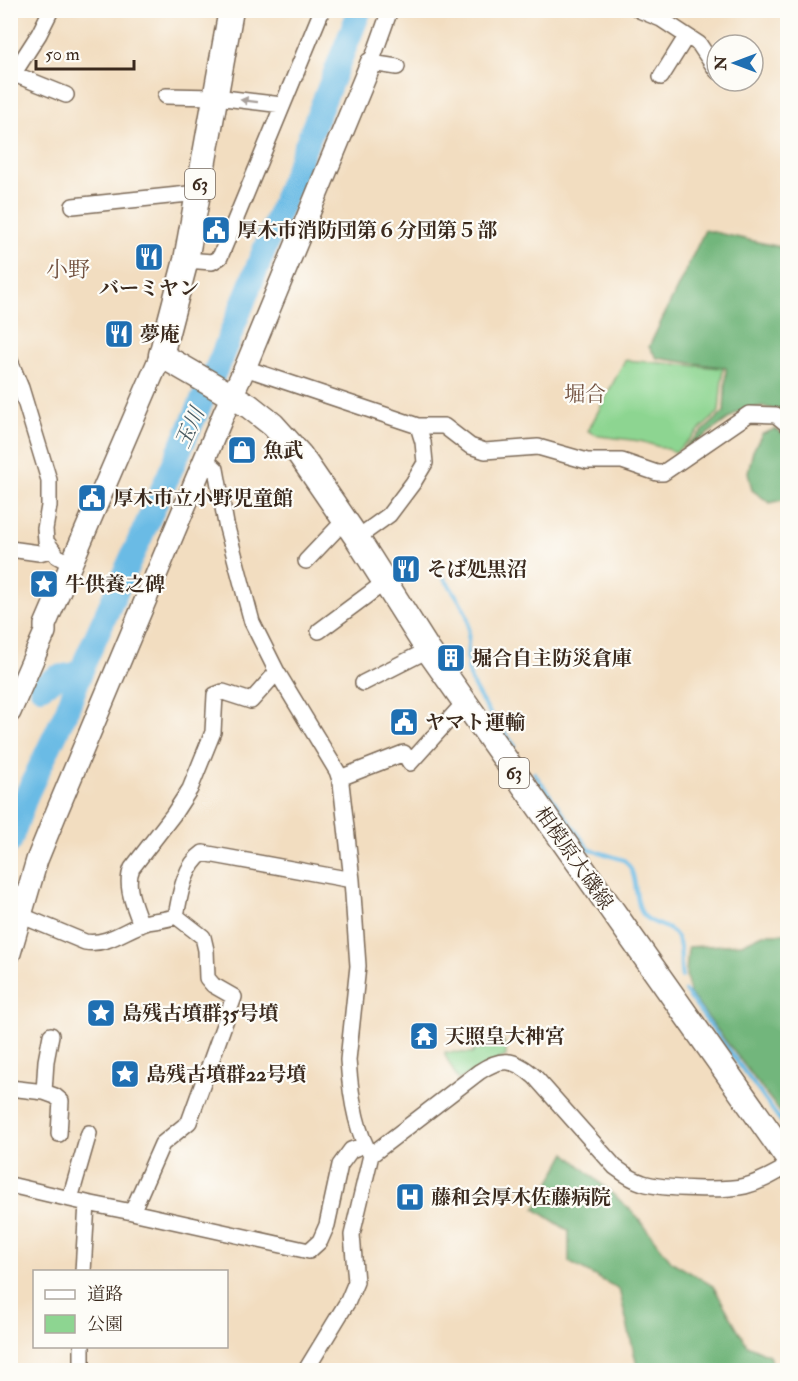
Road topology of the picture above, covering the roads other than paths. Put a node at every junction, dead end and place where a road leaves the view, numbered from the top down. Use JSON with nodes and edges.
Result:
{"nodes":[{"id":1,"x":51,"y":10,"type":"edge"},
{"id":2,"x":231,"y":10,"type":"edge"},
{"id":3,"x":322,"y":10,"type":"edge"},
{"id":4,"x":390,"y":10,"type":"edge"},
{"id":5,"x":639,"y":10,"type":"edge"},
{"id":6,"x":686,"y":37,"type":"junction"},
{"id":7,"x":705,"y":53,"type":"edge"},
{"id":8,"x":371,"y":63,"type":"junction"},
{"id":9,"x":397,"y":67,"type":"dead end"},
{"id":10,"x":12,"y":76,"type":"edge"},
{"id":11,"x":661,"y":77,"type":"dead end"},
{"id":12,"x":66,"y":95,"type":"dead end"},
{"id":13,"x":166,"y":96,"type":"dead end"},
{"id":14,"x":216,"y":97,"type":"junction"},
{"id":15,"x":282,"y":105,"type":"junction"},
{"id":16,"x":198,"y":193,"type":"junction"},
{"id":17,"x":73,"y":206,"type":"dead end"},
{"id":18,"x":186,"y":260,"type":"junction"},
{"id":19,"x":167,"y":359,"type":"junction"},
{"id":20,"x":10,"y":361,"type":"edge"},
{"id":21,"x":245,"y":368,"type":"junction"},
{"id":22,"x":16,"y":390,"type":"edge"},
{"id":23,"x":230,"y":395,"type":"junction"},
{"id":24,"x":788,"y":425,"type":"edge"},
{"id":25,"x":418,"y":426,"type":"junction"},
{"id":26,"x":206,"y":460,"type":"junction"},
{"id":27,"x":350,"y":529,"type":"junction"},
{"id":28,"x":10,"y":549,"type":"edge"},
{"id":29,"x":50,"y":550,"type":"junction"},
{"id":30,"x":306,"y":561,"type":"dead end"},
{"id":31,"x":70,"y":564,"type":"junction"},
{"id":32,"x":385,"y":582,"type":"junction"},
{"id":33,"x":45,"y":625,"type":"junction"},
{"id":34,"x":319,"y":631,"type":"dead end"},
{"id":35,"x":428,"y":650,"type":"junction"},
{"id":36,"x":277,"y":672,"type":"junction"},
{"id":37,"x":10,"y":676,"type":"edge"},
{"id":38,"x":363,"y":683,"type":"dead end"},
{"id":39,"x":464,"y":703,"type":"junction"},
{"id":40,"x":10,"y":712,"type":"edge"},
{"id":41,"x":340,"y":778,"type":"junction"},
{"id":42,"x":352,"y":880,"type":"junction"},
{"id":43,"x":20,"y":915,"type":"junction"},
{"id":44,"x":176,"y":916,"type":"junction"},
{"id":45,"x":141,"y":925,"type":"junction"},
{"id":46,"x":10,"y":953,"type":"edge"},
{"id":47,"x":51,"y":1035,"type":"dead end"},
{"id":48,"x":10,"y":1088,"type":"edge"},
{"id":49,"x":44,"y":1092,"type":"junction"},
{"id":50,"x":59,"y":1134,"type":"dead end"},
{"id":51,"x":91,"y":1141,"type":"dead end"},
{"id":52,"x":368,"y":1150,"type":"junction"},
{"id":53,"x":788,"y":1159,"type":"edge"},
{"id":54,"x":788,"y":1167,"type":"edge"},
{"id":55,"x":10,"y":1185,"type":"edge"},
{"id":56,"x":70,"y":1199,"type":"junction"},
{"id":57,"x":87,"y":1203,"type":"junction"},
{"id":58,"x":132,"y":1212,"type":"junction"},
{"id":59,"x":83,"y":1270,"type":"edge"},
{"id":60,"x":82,"y":1348,"type":"edge"},
{"id":61,"x":82,"y":1371,"type":"edge"},
{"id":62,"x":306,"y":1371,"type":"edge"}],
"edges":[{"from":1,"to":10,"type":"street"},
{"from":2,"to":14,"type":"main road","number":"63"},
{"from":3,"to":15,"type":"street"},
{"from":4,"to":8,"type":"street"},
{"from":5,"to":6,"type":"street"},
{"from":6,"to":7,"type":"street"},
{"from":6,"to":11,"type":"street"},
{"from":8,"to":9,"type":"street"},
{"from":8,"to":21,"type":"street"},
{"from":10,"to":12,"type":"street"},
{"from":13,"to":14,"type":"street"},
{"from":15,"to":14,"type":"street","one_way":true},
{"from":14,"to":16,"type":"main road","number":"63"},
{"from":15,"to":18,"type":"street"},
{"from":16,"to":17,"type":"street"},
{"from":16,"to":18,"type":"main road","number":"63"},
{"from":18,"to":19,"type":"main road","number":"63"},
{"from":19,"to":23,"type":"main road","number":"63"},
{"from":19,"to":31,"type":"street"},
{"from":20,"to":22,"type":"street"},
{"from":21,"to":23,"type":"street"},
{"from":21,"to":25,"type":"street"},
{"from":22,"to":29,"type":"street"},
{"from":23,"to":26,"type":"street"},
{"from":23,"to":27,"type":"main road","name":"相模原大磯線","number":"63"},
{"from":24,"to":25,"type":"street"},
{"from":25,"to":27,"type":"street"},
{"from":26,"to":36,"type":"street"},
{"from":26,"to":43,"type":"street"},
{"from":27,"to":30,"type":"street"},
{"from":27,"to":32,"type":"main road","name":"相模原大磯線","number":"63"},
{"from":28,"to":29,"type":"street"},
{"from":29,"to":31,"type":"street"},
{"from":31,"to":33,"type":"street"},
{"from":32,"to":34,"type":"street"},
{"from":32,"to":35,"type":"main road","name":"相模原大磯線","number":"63"},
{"from":33,"to":37,"type":"street"},
{"from":33,"to":40,"type":"street"},
{"from":35,"to":38,"type":"street"},
{"from":35,"to":39,"type":"main road","name":"相模原大磯線","number":"63"},
{"from":36,"to":41,"type":"street"},
{"from":36,"to":45,"type":"street"},
{"from":39,"to":41,"type":"street"},
{"from":39,"to":53,"type":"main road","name":"相模原大磯線","number":"63"},
{"from":41,"to":42,"type":"street"},
{"from":42,"to":44,"type":"street"},
{"from":42,"to":52,"type":"street"},
{"from":43,"to":45,"type":"street"},
{"from":43,"to":46,"type":"street"},
{"from":44,"to":45,"type":"street"},
{"from":44,"to":58,"type":"street"},
{"from":47,"to":49,"type":"street"},
{"from":48,"to":49,"type":"street"},
{"from":49,"to":50,"type":"street"},
{"from":51,"to":56,"type":"street"},
{"from":52,"to":54,"type":"street"},
{"from":52,"to":58,"type":"street"},
{"from":52,"to":62,"type":"street"},
{"from":55,"to":56,"type":"street"},
{"from":56,"to":57,"type":"street"},
{"from":57,"to":58,"type":"street"},
{"from":57,"to":59,"type":"street"},
{"from":60,"to":61,"type":"street"}]}
